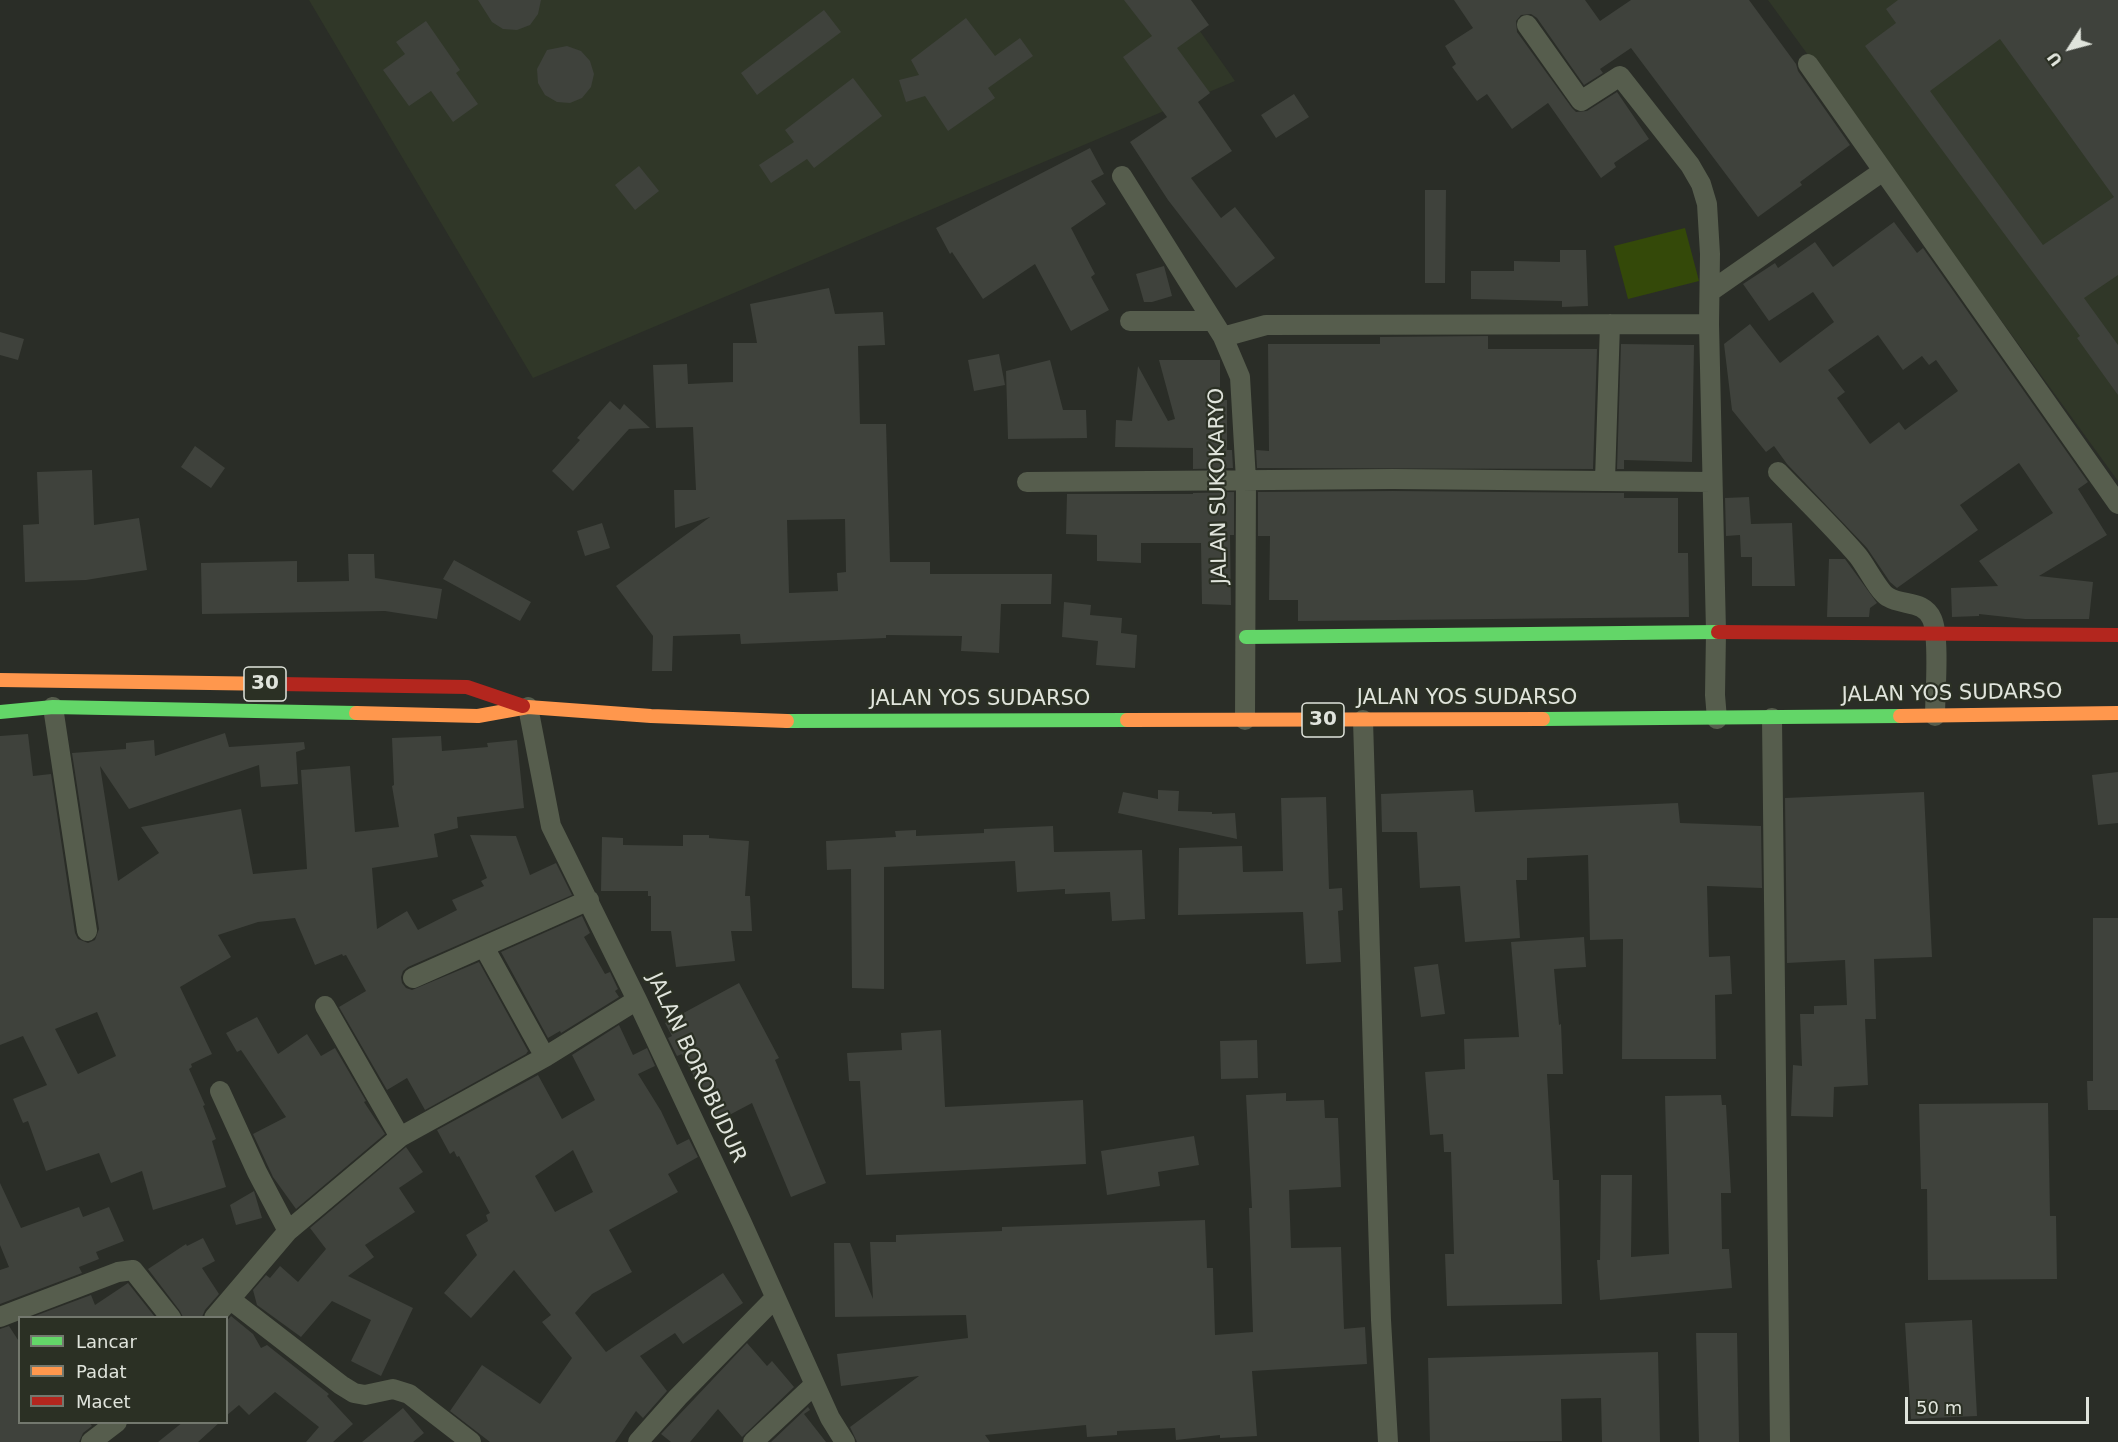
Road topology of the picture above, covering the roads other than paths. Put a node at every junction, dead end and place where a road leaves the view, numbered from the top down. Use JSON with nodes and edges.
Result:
{"nodes":[{"id":1,"x":1527,"y":25,"type":"dead end"},
{"id":2,"x":1808,"y":64,"type":"dead end"},
{"id":3,"x":1883,"y":171,"type":"junction"},
{"id":4,"x":1122,"y":176,"type":"dead end"},
{"id":5,"x":1711,"y":291,"type":"junction"},
{"id":6,"x":1130,"y":321,"type":"dead end"},
{"id":7,"x":1611,"y":324,"type":"junction"},
{"id":8,"x":1709,"y":324,"type":"junction"},
{"id":9,"x":1218,"y":329,"type":"junction"},
{"id":10,"x":1778,"y":472,"type":"dead end"},
{"id":11,"x":1245,"y":480,"type":"junction"},
{"id":12,"x":1605,"y":480,"type":"junction"},
{"id":13,"x":1027,"y":482,"type":"dead end"},
{"id":14,"x":1712,"y":482,"type":"junction"},
{"id":15,"x":2118,"y":504,"type":"edge"},
{"id":16,"x":1716,"y":632,"type":"junction"},
{"id":17,"x":1935,"y":635,"type":"junction"},
{"id":18,"x":2118,"y":635,"type":"edge"},
{"id":19,"x":1246,"y":637,"type":"junction"},
{"id":20,"x":0,"y":680,"type":"edge"},
{"id":21,"x":53,"y":707,"type":"junction"},
{"id":22,"x":528,"y":708,"type":"junction"},
{"id":23,"x":0,"y":712,"type":"edge"},
{"id":24,"x":2118,"y":713,"type":"edge"},
{"id":25,"x":1935,"y":716,"type":"junction"},
{"id":26,"x":1772,"y":718,"type":"junction"},
{"id":27,"x":1717,"y":719,"type":"junction"},
{"id":28,"x":1245,"y":720,"type":"junction"},
{"id":29,"x":1363,"y":720,"type":"junction"},
{"id":30,"x":589,"y":900,"type":"junction"},
{"id":31,"x":87,"y":931,"type":"dead end"},
{"id":32,"x":484,"y":947,"type":"junction"},
{"id":33,"x":413,"y":978,"type":"dead end"},
{"id":34,"x":637,"y":1000,"type":"junction"},
{"id":35,"x":325,"y":1006,"type":"dead end"},
{"id":36,"x":545,"y":1057,"type":"junction"},
{"id":37,"x":220,"y":1091,"type":"dead end"},
{"id":38,"x":400,"y":1137,"type":"junction"},
{"id":39,"x":288,"y":1231,"type":"junction"},
{"id":40,"x":775,"y":1298,"type":"junction"},
{"id":41,"x":231,"y":1300,"type":"junction"},
{"id":42,"x":170,"y":1316,"type":"edge"},
{"id":43,"x":215,"y":1316,"type":"edge"},
{"id":44,"x":0,"y":1317,"type":"edge"},
{"id":45,"x":814,"y":1385,"type":"junction"},
{"id":46,"x":114,"y":1424,"type":"edge"},
{"id":47,"x":92,"y":1442,"type":"edge"},
{"id":48,"x":471,"y":1442,"type":"edge"},
{"id":49,"x":639,"y":1442,"type":"edge"},
{"id":50,"x":753,"y":1442,"type":"edge"},
{"id":51,"x":845,"y":1442,"type":"edge"},
{"id":52,"x":1388,"y":1442,"type":"edge"},
{"id":53,"x":1780,"y":1442,"type":"edge"}],
"edges":[{"from":1,"to":5,"type":"street"},
{"from":2,"to":3,"type":"street"},
{"from":3,"to":5,"type":"street"},
{"from":3,"to":15,"type":"street"},
{"from":4,"to":9,"type":"street","name":"JALAN SUKOKARYO"},
{"from":5,"to":8,"type":"street"},
{"from":6,"to":9,"type":"street"},
{"from":7,"to":8,"type":"street"},
{"from":7,"to":9,"type":"street"},
{"from":7,"to":12,"type":"street"},
{"from":8,"to":14,"type":"street"},
{"from":9,"to":11,"type":"street","name":"JALAN SUKOKARYO"},
{"from":10,"to":17,"type":"street"},
{"from":11,"to":12,"type":"street"},
{"from":11,"to":13,"type":"street"},
{"from":11,"to":19,"type":"street","name":"JALAN SUKOKARYO"},
{"from":12,"to":14,"type":"street"},
{"from":14,"to":16,"type":"street"},
{"from":16,"to":17,"type":"main road"},
{"from":16,"to":19,"type":"main road"},
{"from":16,"to":27,"type":"street"},
{"from":17,"to":18,"type":"main road"},
{"from":17,"to":25,"type":"street"},
{"from":19,"to":28,"type":"street","name":"JALAN SUKOKARYO"},
{"from":20,"to":22,"type":"main road","name":"JALAN YOS SUDARSO","number":"30"},
{"from":21,"to":22,"type":"main road","name":"JALAN YOS SUDARSO","number":"30"},
{"from":21,"to":23,"type":"main road","name":"JALAN YOS SUDARSO","number":"30"},
{"from":21,"to":31,"type":"street"},
{"from":22,"to":28,"type":"main road","name":"JALAN YOS SUDARSO","number":"30"},
{"from":22,"to":30,"type":"street","name":"JALAN BOROBUDUR"},
{"from":24,"to":25,"type":"main road","name":"JALAN YOS SUDARSO","number":"30"},
{"from":25,"to":26,"type":"main road","name":"JALAN YOS SUDARSO","number":"30"},
{"from":26,"to":27,"type":"main road","name":"JALAN YOS SUDARSO","number":"30"},
{"from":26,"to":53,"type":"street"},
{"from":27,"to":29,"type":"main road","name":"JALAN YOS SUDARSO","number":"30"},
{"from":28,"to":29,"type":"main road","name":"JALAN YOS SUDARSO","number":"30"},
{"from":29,"to":52,"type":"street"},
{"from":30,"to":32,"type":"street"},
{"from":30,"to":34,"type":"street","name":"JALAN BOROBUDUR"},
{"from":32,"to":33,"type":"street"},
{"from":32,"to":36,"type":"street"},
{"from":34,"to":36,"type":"street"},
{"from":34,"to":40,"type":"street","name":"JALAN BOROBUDUR"},
{"from":35,"to":38,"type":"street"},
{"from":36,"to":38,"type":"street"},
{"from":37,"to":39,"type":"street"},
{"from":38,"to":39,"type":"street"},
{"from":39,"to":41,"type":"street"},
{"from":40,"to":45,"type":"street","name":"JALAN BOROBUDUR"},
{"from":40,"to":49,"type":"street"},
{"from":41,"to":43,"type":"street"},
{"from":41,"to":48,"type":"street"},
{"from":42,"to":44,"type":"street"},
{"from":45,"to":50,"type":"street"},
{"from":45,"to":51,"type":"street","name":"JALAN BOROBUDUR"},
{"from":46,"to":47,"type":"street"}]}
